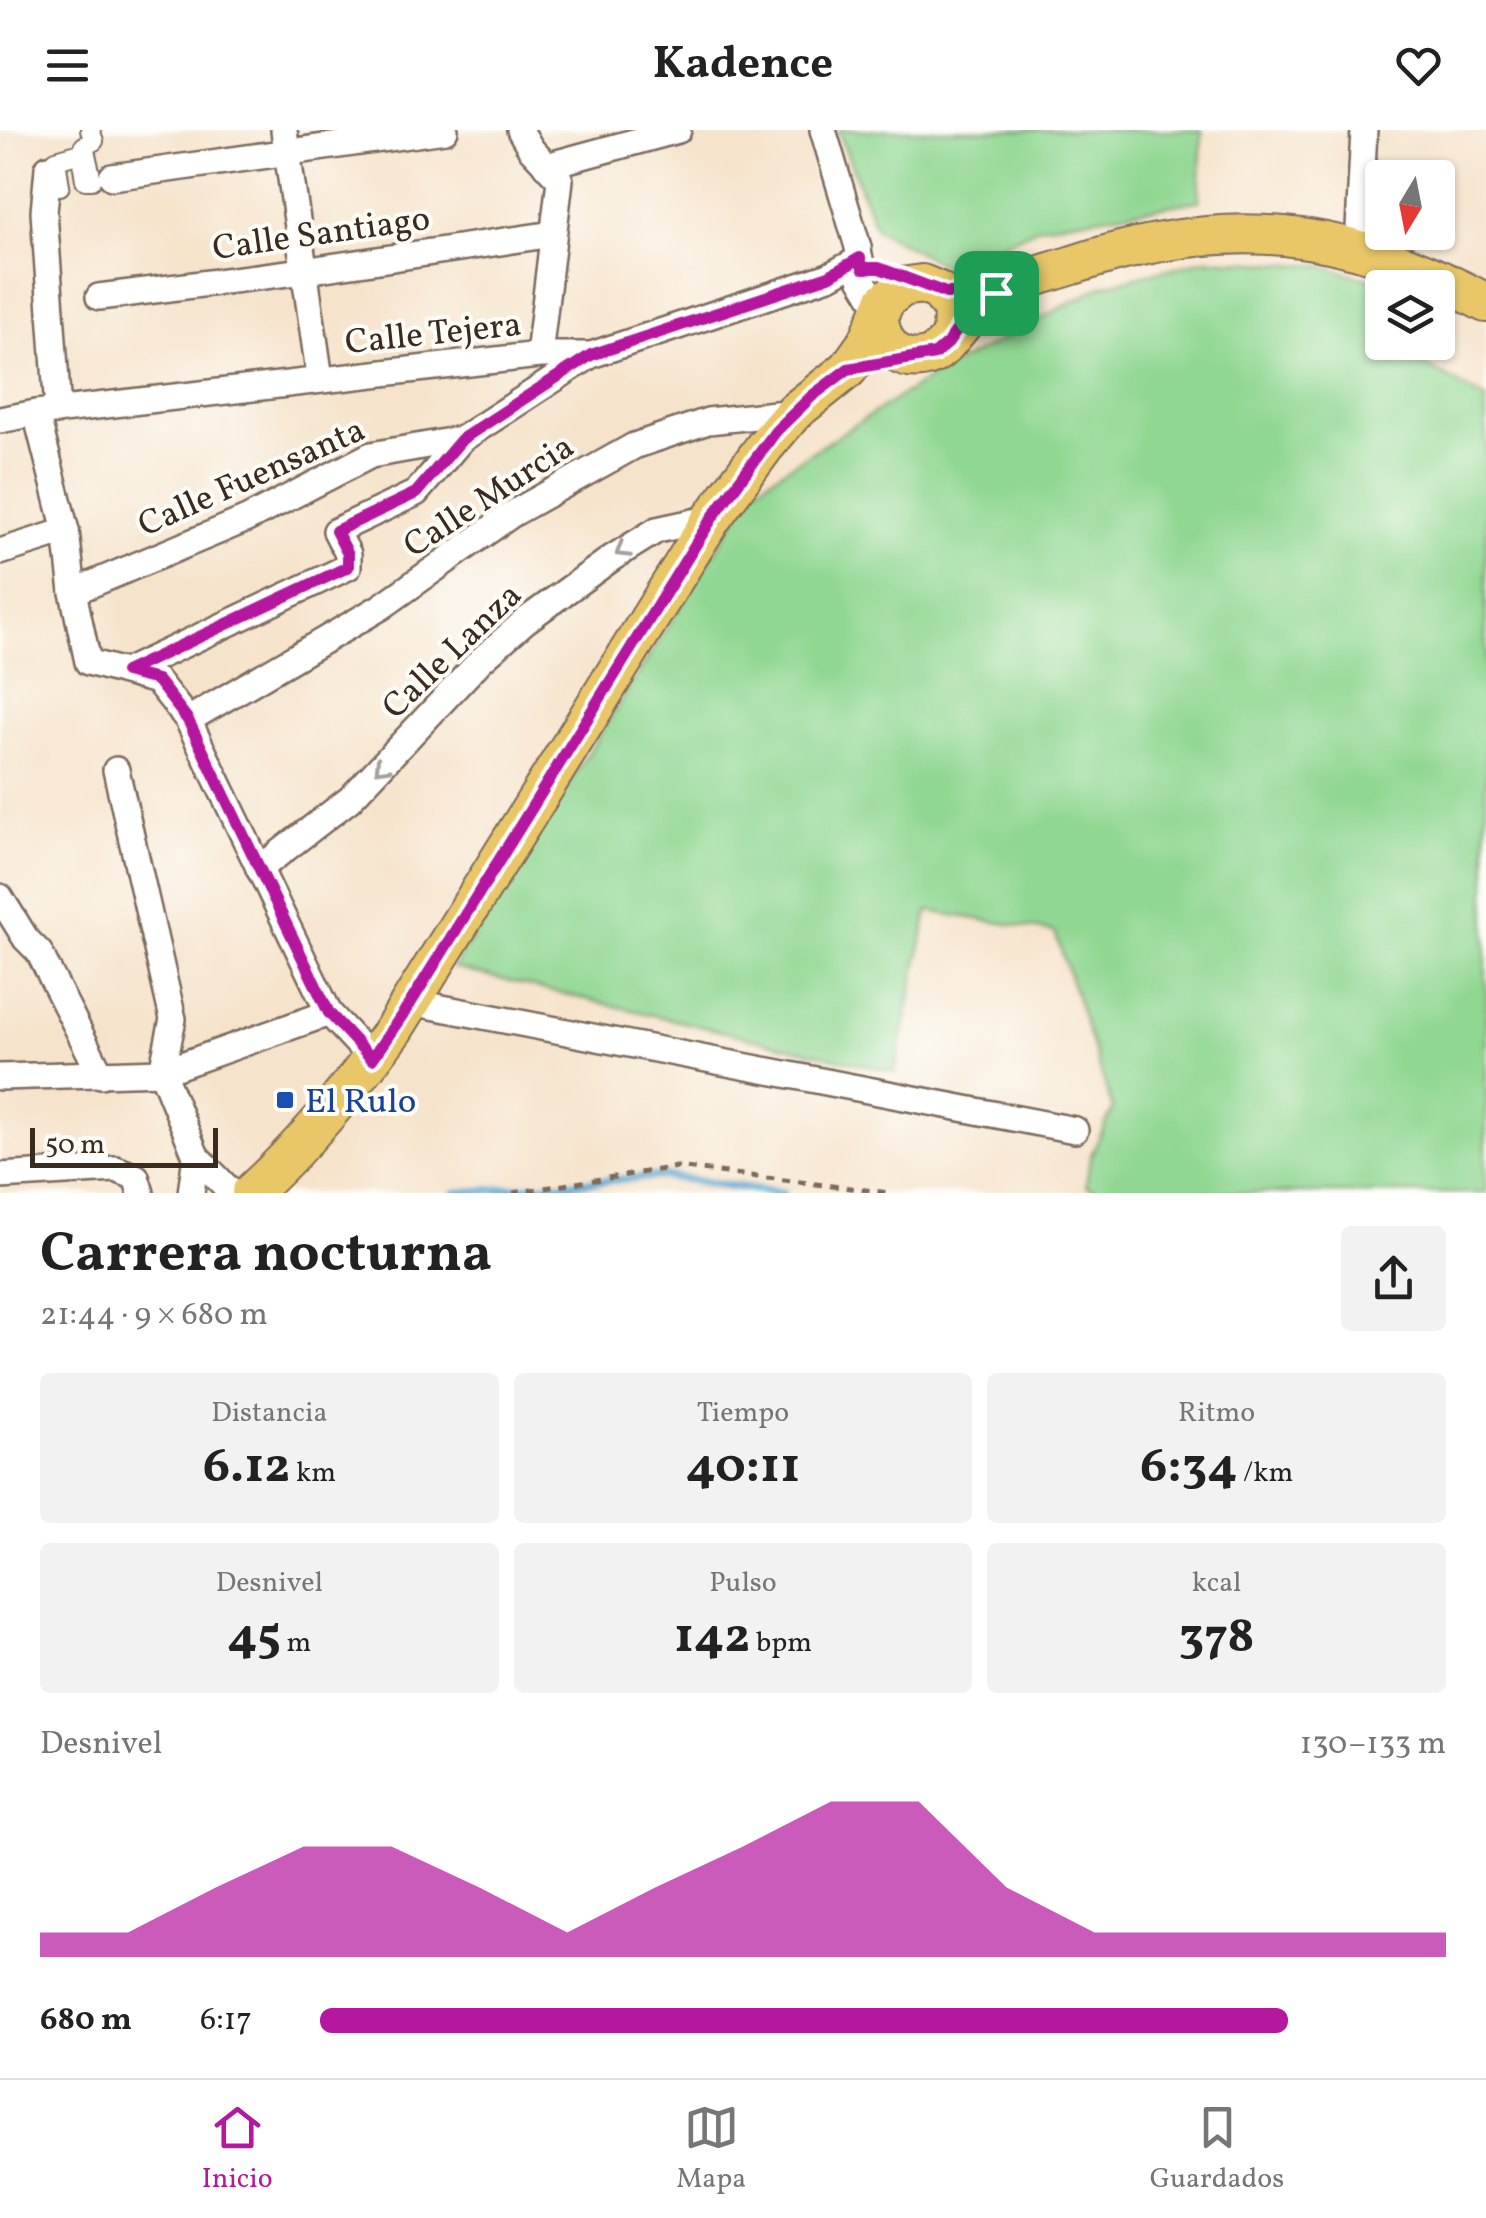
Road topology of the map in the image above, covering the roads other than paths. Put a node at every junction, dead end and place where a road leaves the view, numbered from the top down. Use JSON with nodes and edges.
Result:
{"nodes":[{"id":1,"x":90,"y":130,"type":"edge"},
{"id":2,"x":445,"y":130,"type":"edge"},
{"id":3,"x":520,"y":130,"type":"edge"},
{"id":4,"x":678,"y":130,"type":"edge"},
{"id":5,"x":823,"y":130,"type":"edge"},
{"id":6,"x":1364,"y":130,"type":"edge"},
{"id":7,"x":286,"y":141,"type":"edge"},
{"id":8,"x":546,"y":166,"type":"junction"},
{"id":9,"x":48,"y":168,"type":"joint"},
{"id":10,"x":112,"y":177,"type":"dead end"},
{"id":11,"x":553,"y":234,"type":"junction"},
{"id":12,"x":1358,"y":248,"type":"junction"},
{"id":13,"x":861,"y":263,"type":"junction"},
{"id":14,"x":304,"y":271,"type":"junction"},
{"id":15,"x":931,"y":287,"type":"junction"},
{"id":16,"x":996,"y":293,"type":"junction"},
{"id":17,"x":98,"y":297,"type":"dead end"},
{"id":18,"x":1486,"y":302,"type":"edge"},
{"id":19,"x":880,"y":314,"type":"junction"},
{"id":20,"x":952,"y":334,"type":"junction"},
{"id":21,"x":539,"y":355,"type":"junction"},
{"id":22,"x":591,"y":355,"type":"junction"},
{"id":23,"x":908,"y":358,"type":"junction"},
{"id":24,"x":848,"y":369,"type":"junction"},
{"id":25,"x":320,"y":380,"type":"junction"},
{"id":26,"x":47,"y":412,"type":"junction"},
{"id":27,"x":794,"y":412,"type":"junction"},
{"id":28,"x":0,"y":420,"type":"edge"},
{"id":29,"x":462,"y":439,"type":"junction"},
{"id":30,"x":712,"y":518,"type":"junction"},
{"id":31,"x":66,"y":531,"type":"junction"},
{"id":32,"x":0,"y":552,"type":"edge"},
{"id":33,"x":74,"y":592,"type":"junction"},
{"id":34,"x":125,"y":672,"type":"junction"},
{"id":35,"x":188,"y":720,"type":"junction"},
{"id":36,"x":116,"y":770,"type":"dead end"},
{"id":37,"x":260,"y":869,"type":"junction"},
{"id":38,"x":0,"y":897,"type":"edge"},
{"id":39,"x":411,"y":1002,"type":"junction"},
{"id":40,"x":329,"y":1013,"type":"junction"},
{"id":41,"x":372,"y":1059,"type":"junction"},
{"id":42,"x":162,"y":1072,"type":"junction"},
{"id":43,"x":102,"y":1075,"type":"junction"},
{"id":44,"x":0,"y":1076,"type":"edge"},
{"id":45,"x":1075,"y":1130,"type":"dead end"},
{"id":46,"x":196,"y":1156,"type":"junction"},
{"id":47,"x":0,"y":1176,"type":"edge"},
{"id":48,"x":141,"y":1193,"type":"edge"},
{"id":49,"x":191,"y":1193,"type":"edge"},
{"id":50,"x":232,"y":1193,"type":"edge"},
{"id":51,"x":251,"y":1193,"type":"edge"}],
"edges":[{"from":1,"to":9,"type":"street"},
{"from":2,"to":7,"type":"street"},
{"from":3,"to":8,"type":"street"},
{"from":4,"to":8,"type":"street"},
{"from":5,"to":13,"type":"street"},
{"from":6,"to":12,"type":"street"},
{"from":7,"to":10,"type":"street"},
{"from":7,"to":14,"type":"street"},
{"from":8,"to":11,"type":"street"},
{"from":9,"to":26,"type":"street"},
{"from":11,"to":14,"type":"street","name":"Calle Santiago"},
{"from":11,"to":21,"type":"street"},
{"from":12,"to":16,"type":"main road"},
{"from":12,"to":18,"type":"main road"},
{"from":13,"to":15,"type":"street"},
{"from":13,"to":19,"type":"street"},
{"from":13,"to":22,"type":"street","name":"Calle Tejera"},
{"from":14,"to":17,"type":"street","name":"Calle Santiago"},
{"from":14,"to":25,"type":"street"},
{"from":15,"to":16,"type":"main road"},
{"from":15,"to":19,"type":"main road"},
{"from":15,"to":20,"type":"main road"},
{"from":16,"to":20,"type":"main road"},
{"from":19,"to":23,"type":"main road"},
{"from":19,"to":24,"type":"main road"},
{"from":20,"to":23,"type":"main road"},
{"from":21,"to":22,"type":"street","name":"Calle Tejera"},
{"from":21,"to":25,"type":"street","name":"Calle Tejera"},
{"from":22,"to":29,"type":"street"},
{"from":23,"to":24,"type":"main road"},
{"from":24,"to":27,"type":"main road"},
{"from":25,"to":26,"type":"street","name":"Calle Tejera"},
{"from":26,"to":28,"type":"street","name":"Calle Tejera"},
{"from":26,"to":31,"type":"street"},
{"from":27,"to":30,"type":"main road"},
{"from":27,"to":35,"type":"street","name":"Calle Murcia"},
{"from":29,"to":33,"type":"street","name":"Calle Fuensanta"},
{"from":29,"to":34,"type":"street"},
{"from":30,"to":37,"type":"street","name":"Calle Lanza","one_way":true},
{"from":30,"to":39,"type":"main road"},
{"from":31,"to":32,"type":"street"},
{"from":31,"to":33,"type":"street"},
{"from":33,"to":34,"type":"street"},
{"from":34,"to":35,"type":"street"},
{"from":35,"to":37,"type":"street"},
{"from":36,"to":42,"type":"street"},
{"from":37,"to":40,"type":"street"},
{"from":38,"to":43,"type":"street"},
{"from":39,"to":41,"type":"main road"},
{"from":39,"to":45,"type":"street"},
{"from":40,"to":41,"type":"street"},
{"from":40,"to":42,"type":"street"},
{"from":41,"to":51,"type":"main road"},
{"from":42,"to":43,"type":"street"},
{"from":42,"to":46,"type":"street"},
{"from":43,"to":44,"type":"street"},
{"from":46,"to":49,"type":"street"},
{"from":46,"to":50,"type":"street"},
{"from":47,"to":48,"type":"street"}]}
